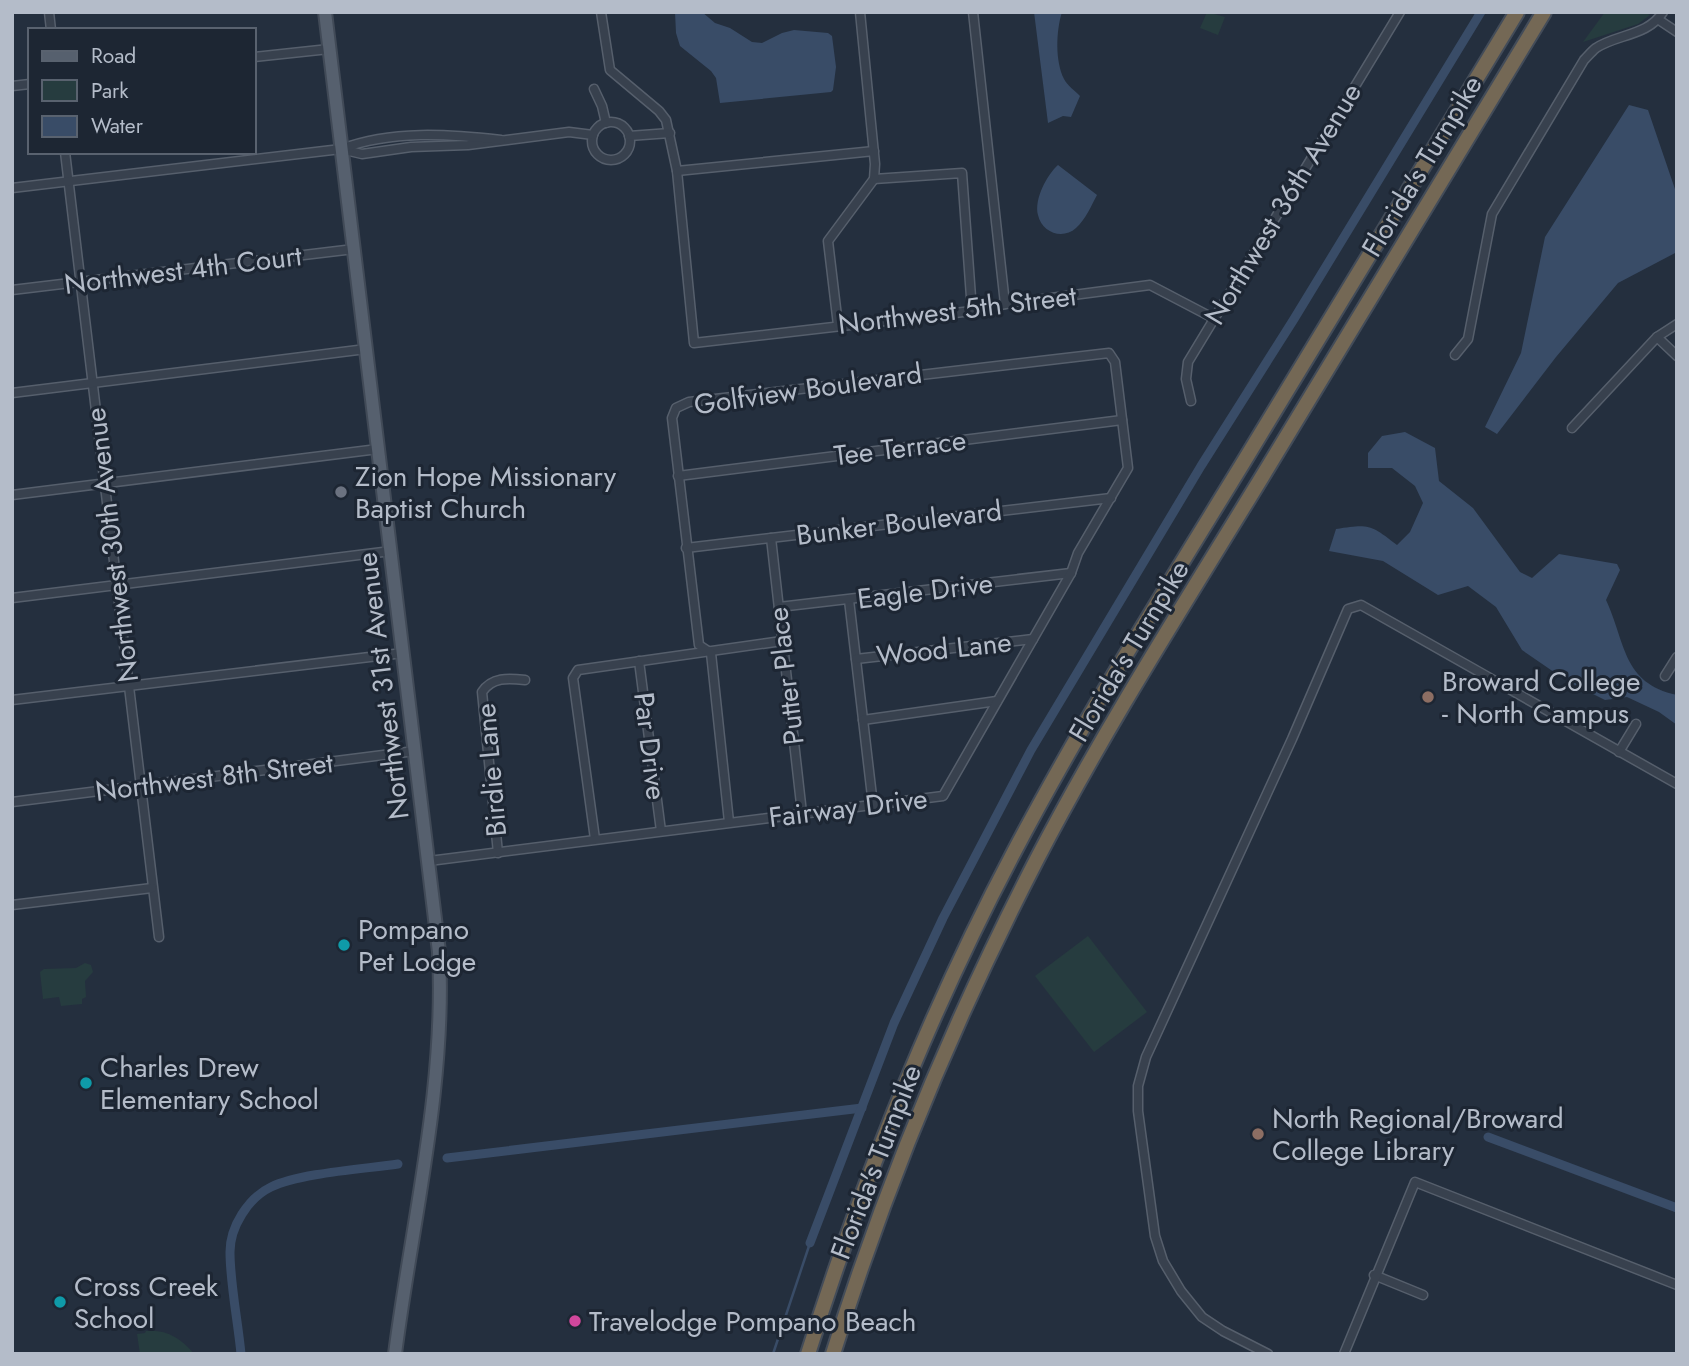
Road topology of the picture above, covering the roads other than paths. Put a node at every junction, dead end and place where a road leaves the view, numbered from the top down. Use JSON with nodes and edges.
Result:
{"nodes":[{"id":1,"x":325,"y":12,"type":"edge"},
{"id":2,"x":601,"y":12,"type":"edge"},
{"id":3,"x":859,"y":12,"type":"edge"},
{"id":4,"x":973,"y":12,"type":"edge"},
{"id":5,"x":1400,"y":12,"type":"edge"},
{"id":6,"x":1517,"y":12,"type":"edge"},
{"id":7,"x":1545,"y":12,"type":"edge"},
{"id":8,"x":1661,"y":16,"type":"edge"},
{"id":9,"x":1677,"y":32,"type":"edge"},
{"id":10,"x":329,"y":48,"type":"junction"},
{"id":11,"x":256,"y":57,"type":"edge"},
{"id":12,"x":594,"y":89,"type":"dead end"},
{"id":13,"x":606,"y":122,"type":"junction"},
{"id":14,"x":670,"y":133,"type":"junction"},
{"id":15,"x":593,"y":135,"type":"junction"},
{"id":16,"x":629,"y":136,"type":"junction"},
{"id":17,"x":341,"y":149,"type":"junction"},
{"id":18,"x":874,"y":151,"type":"junction"},
{"id":19,"x":65,"y":154,"type":"edge"},
{"id":20,"x":677,"y":171,"type":"junction"},
{"id":21,"x":874,"y":179,"type":"junction"},
{"id":22,"x":69,"y":181,"type":"junction"},
{"id":23,"x":12,"y":188,"type":"edge"},
{"id":24,"x":354,"y":249,"type":"junction"},
{"id":25,"x":80,"y":282,"type":"junction"},
{"id":26,"x":12,"y":290,"type":"edge"},
{"id":27,"x":1005,"y":304,"type":"junction"},
{"id":28,"x":972,"y":311,"type":"junction"},
{"id":29,"x":1213,"y":318,"type":"junction"},
{"id":30,"x":1677,"y":324,"type":"edge"},
{"id":31,"x":838,"y":325,"type":"junction"},
{"id":32,"x":1657,"y":337,"type":"junction"},
{"id":33,"x":366,"y":349,"type":"junction"},
{"id":34,"x":1109,"y":353,"type":"joint"},
{"id":35,"x":1455,"y":355,"type":"dead end"},
{"id":36,"x":1677,"y":356,"type":"edge"},
{"id":37,"x":93,"y":383,"type":"junction"},
{"id":38,"x":12,"y":393,"type":"edge"},
{"id":39,"x":1191,"y":401,"type":"dead end"},
{"id":40,"x":1122,"y":420,"type":"junction"},
{"id":41,"x":1572,"y":428,"type":"dead end"},
{"id":42,"x":378,"y":449,"type":"junction"},
{"id":43,"x":678,"y":475,"type":"junction"},
{"id":44,"x":105,"y":484,"type":"junction"},
{"id":45,"x":12,"y":495,"type":"edge"},
{"id":46,"x":1111,"y":498,"type":"junction"},
{"id":47,"x":771,"y":538,"type":"junction"},
{"id":48,"x":686,"y":548,"type":"junction"},
{"id":49,"x":391,"y":551,"type":"junction"},
{"id":50,"x":1071,"y":573,"type":"junction"},
{"id":51,"x":117,"y":585,"type":"junction"},
{"id":52,"x":12,"y":598,"type":"edge"},
{"id":53,"x":849,"y":600,"type":"junction"},
{"id":54,"x":779,"y":607,"type":"junction"},
{"id":55,"x":1033,"y":639,"type":"junction"},
{"id":56,"x":782,"y":642,"type":"junction"},
{"id":57,"x":403,"y":653,"type":"junction"},
{"id":58,"x":711,"y":653,"type":"junction"},
{"id":59,"x":1677,"y":657,"type":"edge"},
{"id":60,"x":856,"y":659,"type":"junction"},
{"id":61,"x":639,"y":661,"type":"junction"},
{"id":62,"x":1665,"y":676,"type":"dead end"},
{"id":63,"x":525,"y":680,"type":"dead end"},
{"id":64,"x":128,"y":686,"type":"junction"},
{"id":65,"x":12,"y":700,"type":"edge"},
{"id":66,"x":997,"y":701,"type":"junction"},
{"id":67,"x":863,"y":720,"type":"junction"},
{"id":68,"x":1636,"y":724,"type":"dead end"},
{"id":69,"x":415,"y":751,"type":"junction"},
{"id":70,"x":1619,"y":752,"type":"junction"},
{"id":71,"x":1677,"y":784,"type":"edge"},
{"id":72,"x":140,"y":786,"type":"junction"},
{"id":73,"x":12,"y":802,"type":"edge"},
{"id":74,"x":873,"y":805,"type":"junction"},
{"id":75,"x":802,"y":813,"type":"junction"},
{"id":76,"x":729,"y":822,"type":"junction"},
{"id":77,"x":661,"y":831,"type":"junction"},
{"id":78,"x":594,"y":839,"type":"junction"},
{"id":79,"x":499,"y":853,"type":"junction"},
{"id":80,"x":429,"y":861,"type":"junction"},
{"id":81,"x":152,"y":888,"type":"junction"},
{"id":82,"x":12,"y":905,"type":"edge"},
{"id":83,"x":159,"y":937,"type":"dead end"},
{"id":84,"x":1374,"y":1275,"type":"junction"},
{"id":85,"x":1677,"y":1285,"type":"edge"},
{"id":86,"x":1423,"y":1295,"type":"dead end"},
{"id":87,"x":395,"y":1354,"type":"edge"},
{"id":88,"x":808,"y":1354,"type":"edge"},
{"id":89,"x":833,"y":1354,"type":"edge"},
{"id":90,"x":1268,"y":1354,"type":"edge"},
{"id":91,"x":1344,"y":1354,"type":"edge"}],
"edges":[{"from":1,"to":10,"type":"main road","name":"Northwest 31st Avenue"},
{"from":2,"to":14,"type":"street"},
{"from":3,"to":18,"type":"street"},
{"from":4,"to":27,"type":"street"},
{"from":5,"to":29,"type":"street","name":"Northwest 36th Avenue"},
{"from":6,"to":88,"type":"highway","name":"Florida's Turnpike"},
{"from":7,"to":89,"type":"highway","name":"Florida's Turnpike"},
{"from":8,"to":9,"type":"street"},
{"from":8,"to":35,"type":"street"},
{"from":10,"to":11,"type":"street"},
{"from":10,"to":17,"type":"main road","name":"Northwest 31st Avenue"},
{"from":12,"to":13,"type":"street"},
{"from":13,"to":15,"type":"street"},
{"from":13,"to":16,"type":"street"},
{"from":14,"to":16,"type":"street"},
{"from":14,"to":20,"type":"street"},
{"from":15,"to":16,"type":"street"},
{"from":15,"to":17,"type":"street"},
{"from":17,"to":22,"type":"street"},
{"from":17,"to":24,"type":"main road","name":"Northwest 31st Avenue"},
{"from":18,"to":20,"type":"street"},
{"from":18,"to":21,"type":"street"},
{"from":19,"to":22,"type":"street","name":"Northwest 30th Avenue"},
{"from":20,"to":31,"type":"street","name":"Northwest 5th Street"},
{"from":21,"to":28,"type":"street"},
{"from":21,"to":31,"type":"street"},
{"from":22,"to":23,"type":"street"},
{"from":22,"to":25,"type":"street","name":"Northwest 30th Avenue"},
{"from":24,"to":25,"type":"street","name":"Northwest 4th Court"},
{"from":24,"to":33,"type":"main road","name":"Northwest 31st Avenue"},
{"from":25,"to":26,"type":"street","name":"Northwest 4th Court"},
{"from":25,"to":37,"type":"street","name":"Northwest 30th Avenue"},
{"from":27,"to":28,"type":"street","name":"Northwest 5th Street"},
{"from":27,"to":29,"type":"street","name":"Northwest 5th Street"},
{"from":28,"to":31,"type":"street","name":"Northwest 5th Street"},
{"from":29,"to":39,"type":"street","name":"Northwest 36th Avenue"},
{"from":30,"to":32,"type":"street"},
{"from":32,"to":36,"type":"street"},
{"from":32,"to":41,"type":"street"},
{"from":33,"to":37,"type":"street"},
{"from":33,"to":42,"type":"main road","name":"Northwest 31st Avenue"},
{"from":34,"to":40,"type":"street","name":"Fairway Drive"},
{"from":34,"to":43,"type":"street","name":"Golfview Boulevard"},
{"from":37,"to":38,"type":"street"},
{"from":37,"to":44,"type":"street","name":"Northwest 30th Avenue"},
{"from":40,"to":43,"type":"street","name":"Tee Terrace"},
{"from":40,"to":46,"type":"street","name":"Fairway Drive"},
{"from":42,"to":44,"type":"street"},
{"from":42,"to":49,"type":"main road","name":"Northwest 31st Avenue"},
{"from":43,"to":48,"type":"street","name":"Golfview Boulevard"},
{"from":44,"to":45,"type":"street"},
{"from":44,"to":51,"type":"street","name":"Northwest 30th Avenue"},
{"from":46,"to":47,"type":"street","name":"Bunker Boulevard"},
{"from":46,"to":50,"type":"street","name":"Fairway Drive"},
{"from":47,"to":48,"type":"street","name":"Bunker Boulevard"},
{"from":47,"to":54,"type":"street","name":"Putter Place"},
{"from":48,"to":58,"type":"street","name":"Golfview Boulevard"},
{"from":49,"to":51,"type":"street"},
{"from":49,"to":57,"type":"main road","name":"Northwest 31st Avenue"},
{"from":50,"to":53,"type":"street","name":"Eagle Drive"},
{"from":50,"to":55,"type":"street","name":"Fairway Drive"},
{"from":51,"to":52,"type":"street"},
{"from":51,"to":64,"type":"street","name":"Northwest 30th Avenue"},
{"from":53,"to":54,"type":"street","name":"Eagle Drive"},
{"from":53,"to":60,"type":"street"},
{"from":54,"to":56,"type":"street","name":"Putter Place"},
{"from":55,"to":60,"type":"street","name":"Wood Lane"},
{"from":55,"to":66,"type":"street","name":"Fairway Drive"},
{"from":56,"to":58,"type":"street"},
{"from":56,"to":75,"type":"street","name":"Putter Place"},
{"from":57,"to":64,"type":"street"},
{"from":57,"to":69,"type":"main road","name":"Northwest 31st Avenue"},
{"from":58,"to":61,"type":"street"},
{"from":58,"to":76,"type":"street"},
{"from":59,"to":62,"type":"street"},
{"from":60,"to":67,"type":"street"},
{"from":61,"to":77,"type":"street","name":"Par Drive"},
{"from":61,"to":78,"type":"street"},
{"from":63,"to":79,"type":"street","name":"Birdie Lane"},
{"from":64,"to":65,"type":"street"},
{"from":64,"to":72,"type":"street","name":"Northwest 30th Avenue"},
{"from":66,"to":67,"type":"street"},
{"from":66,"to":74,"type":"street","name":"Fairway Drive"},
{"from":67,"to":74,"type":"street"},
{"from":68,"to":70,"type":"street"},
{"from":69,"to":72,"type":"street","name":"Northwest 8th Street"},
{"from":69,"to":80,"type":"main road","name":"Northwest 31st Avenue"},
{"from":70,"to":71,"type":"street"},
{"from":70,"to":90,"type":"street"},
{"from":72,"to":73,"type":"street","name":"Northwest 8th Street"},
{"from":72,"to":81,"type":"street","name":"Northwest 30th Avenue"},
{"from":74,"to":75,"type":"street","name":"Fairway Drive"},
{"from":75,"to":76,"type":"street","name":"Fairway Drive"},
{"from":76,"to":77,"type":"street","name":"Fairway Drive"},
{"from":77,"to":78,"type":"street","name":"Fairway Drive"},
{"from":78,"to":79,"type":"street","name":"Fairway Drive"},
{"from":79,"to":80,"type":"street","name":"Fairway Drive"},
{"from":80,"to":87,"type":"main road","name":"Northwest 31st Avenue"},
{"from":81,"to":82,"type":"street"},
{"from":81,"to":83,"type":"street","name":"Northwest 30th Avenue"},
{"from":84,"to":85,"type":"street"},
{"from":84,"to":86,"type":"street"},
{"from":84,"to":91,"type":"street"}]}
